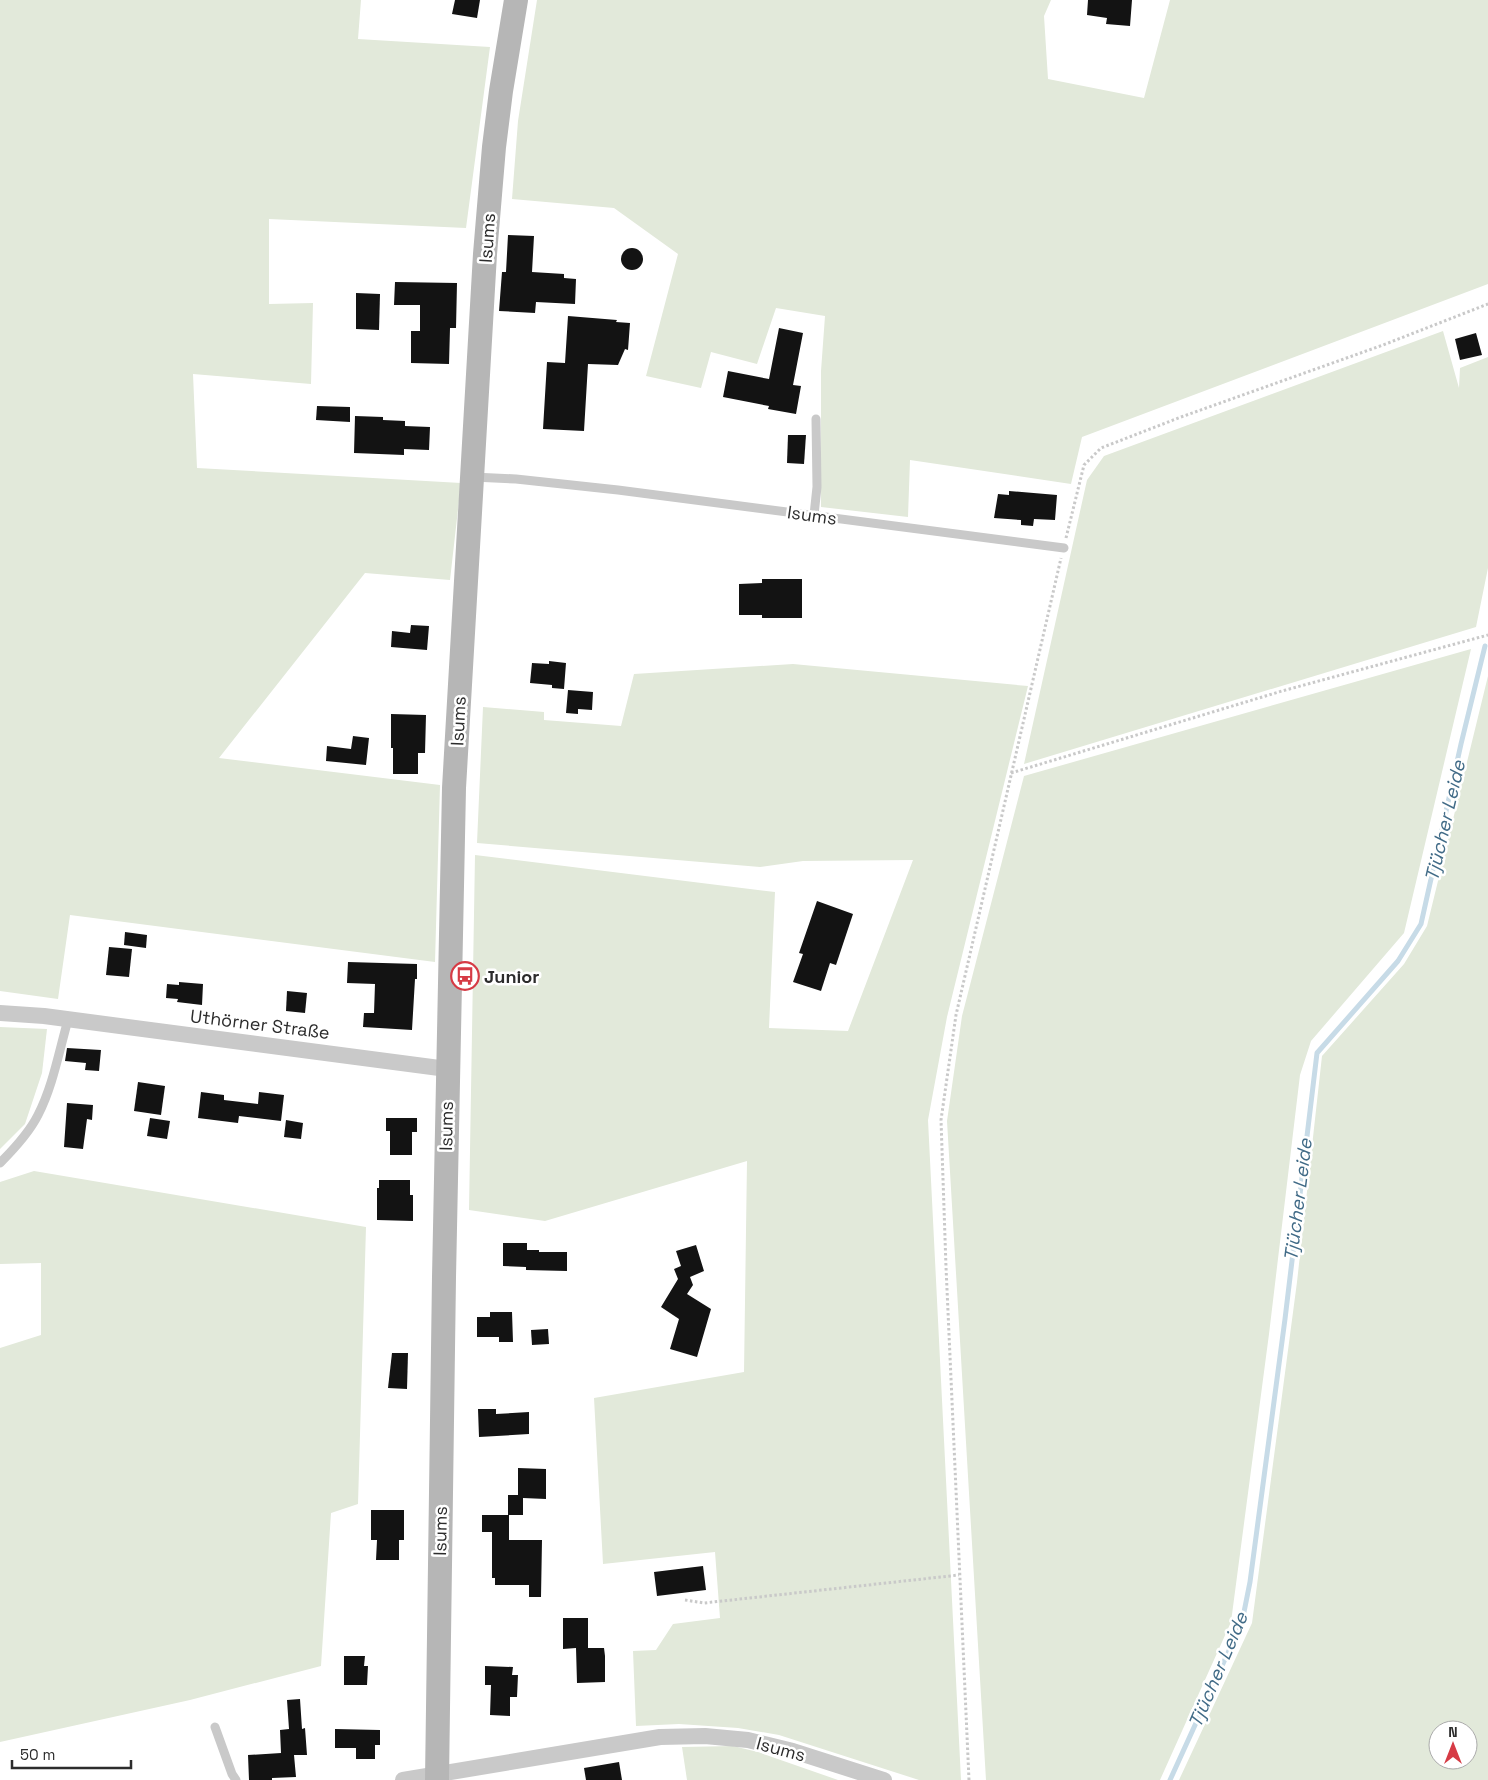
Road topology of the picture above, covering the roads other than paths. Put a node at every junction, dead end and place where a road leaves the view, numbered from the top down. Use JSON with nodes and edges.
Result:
{"nodes":[{"id":1,"x":516,"y":0,"type":"edge"},
{"id":2,"x":816,"y":419,"type":"dead end"},
{"id":3,"x":471,"y":477,"type":"junction"},
{"id":4,"x":814,"y":515,"type":"junction"},
{"id":5,"x":1064,"y":548,"type":"road end"},
{"id":6,"x":0,"y":1013,"type":"edge"},
{"id":7,"x":68,"y":1020,"type":"junction"},
{"id":8,"x":448,"y":1068,"type":"junction"},
{"id":9,"x":0,"y":1163,"type":"edge"},
{"id":10,"x":215,"y":1727,"type":"dead end"},
{"id":11,"x":437,"y":1777,"type":"edge"},
{"id":12,"x":236,"y":1780,"type":"edge"},
{"id":13,"x":403,"y":1780,"type":"edge"},
{"id":14,"x":884,"y":1780,"type":"edge"}],
"edges":[{"from":1,"to":3,"type":"main road","name":"Isums"},
{"from":2,"to":4,"type":"lane"},
{"from":3,"to":4,"type":"lane","name":"Isums"},
{"from":3,"to":8,"type":"main road","name":"Isums"},
{"from":4,"to":5,"type":"lane","name":"Isums"},
{"from":6,"to":7,"type":"street","name":"Uthörner Straße"},
{"from":7,"to":8,"type":"street","name":"Uthörner Straße"},
{"from":7,"to":9,"type":"lane"},
{"from":8,"to":11,"type":"main road","name":"Isums"},
{"from":10,"to":12,"type":"lane"},
{"from":11,"to":13,"type":"street","name":"Isums"},
{"from":11,"to":14,"type":"street","name":"Isums"}]}
